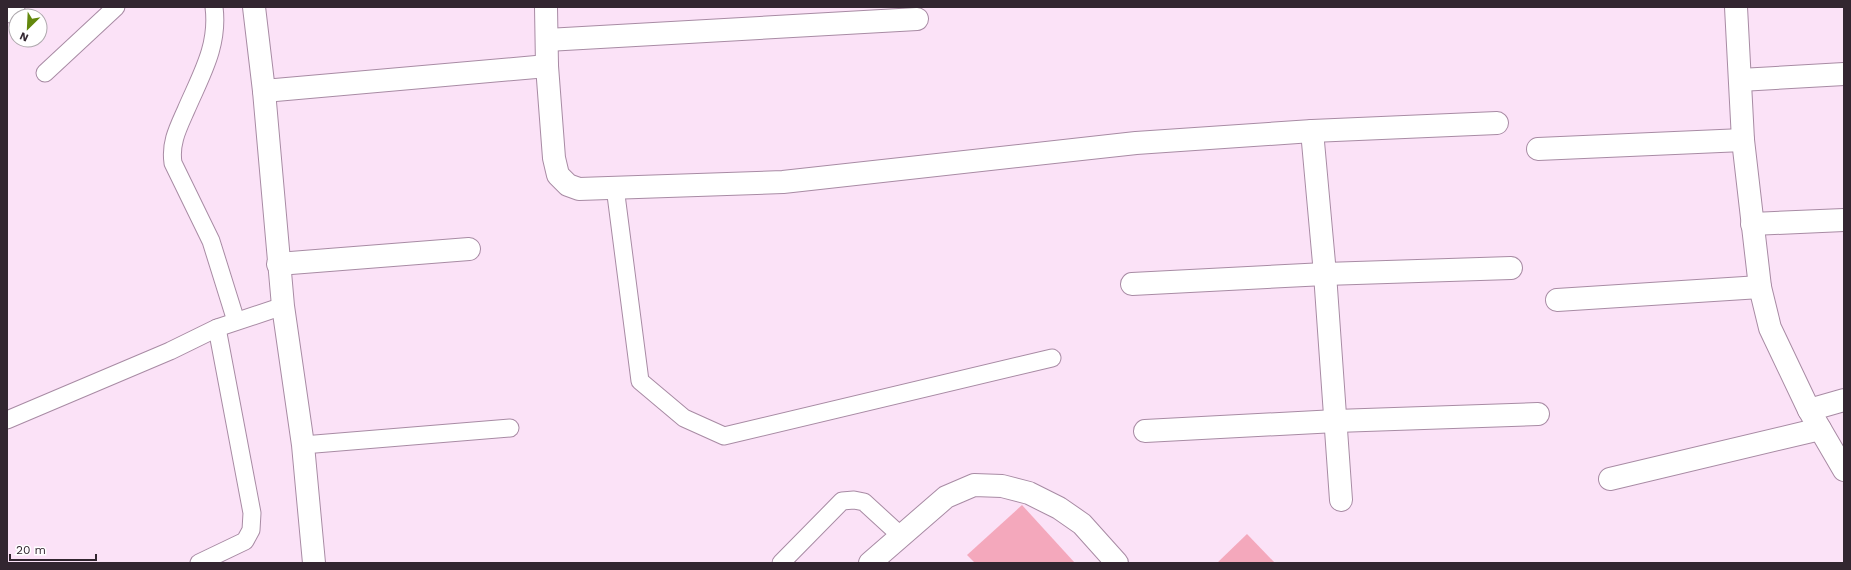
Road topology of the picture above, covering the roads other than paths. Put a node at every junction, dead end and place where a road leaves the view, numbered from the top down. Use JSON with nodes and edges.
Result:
{"nodes":[{"id":1,"x":16,"y":7,"type":"edge"},
{"id":2,"x":116,"y":7,"type":"edge"},
{"id":3,"x":214,"y":7,"type":"edge"},
{"id":4,"x":254,"y":7,"type":"edge"},
{"id":5,"x":546,"y":7,"type":"edge"},
{"id":6,"x":1736,"y":7,"type":"edge"},
{"id":7,"x":7,"y":14,"type":"edge"},
{"id":8,"x":917,"y":19,"type":"dead end"},
{"id":9,"x":547,"y":40,"type":"junction"},
{"id":10,"x":547,"y":66,"type":"junction"},
{"id":11,"x":45,"y":73,"type":"dead end"},
{"id":12,"x":1844,"y":74,"type":"edge"},
{"id":13,"x":1740,"y":80,"type":"junction"},
{"id":14,"x":264,"y":91,"type":"junction"},
{"id":15,"x":1497,"y":123,"type":"dead end"},
{"id":16,"x":1312,"y":131,"type":"junction"},
{"id":17,"x":1743,"y":140,"type":"junction"},
{"id":18,"x":1538,"y":149,"type":"dead end"},
{"id":19,"x":615,"y":187,"type":"junction"},
{"id":20,"x":1844,"y":220,"type":"edge"},
{"id":21,"x":1752,"y":224,"type":"junction"},
{"id":22,"x":469,"y":249,"type":"dead end"},
{"id":23,"x":278,"y":264,"type":"junction"},
{"id":24,"x":1511,"y":268,"type":"dead end"},
{"id":25,"x":1325,"y":274,"type":"junction"},
{"id":26,"x":1132,"y":284,"type":"dead end"},
{"id":27,"x":1760,"y":287,"type":"junction"},
{"id":28,"x":1557,"y":300,"type":"dead end"},
{"id":29,"x":283,"y":306,"type":"junction"},
{"id":30,"x":236,"y":320,"type":"junction"},
{"id":31,"x":217,"y":328,"type":"junction"},
{"id":32,"x":1052,"y":358,"type":"dead end"},
{"id":33,"x":1844,"y":400,"type":"edge"},
{"id":34,"x":1809,"y":410,"type":"junction"},
{"id":35,"x":1538,"y":414,"type":"dead end"},
{"id":36,"x":7,"y":420,"type":"edge"},
{"id":37,"x":1336,"y":421,"type":"junction"},
{"id":38,"x":510,"y":428,"type":"dead end"},
{"id":39,"x":1820,"y":428,"type":"junction"},
{"id":40,"x":1145,"y":431,"type":"dead end"},
{"id":41,"x":303,"y":444,"type":"junction"},
{"id":42,"x":1844,"y":470,"type":"edge"},
{"id":43,"x":1610,"y":479,"type":"dead end"},
{"id":44,"x":1341,"y":500,"type":"dead end"},
{"id":45,"x":900,"y":535,"type":"junction"},
{"id":46,"x":199,"y":563,"type":"edge"},
{"id":47,"x":314,"y":563,"type":"edge"},
{"id":48,"x":780,"y":563,"type":"edge"},
{"id":49,"x":870,"y":563,"type":"edge"},
{"id":50,"x":1117,"y":563,"type":"edge"}],
"edges":[{"from":1,"to":7,"type":"lane"},
{"from":2,"to":11,"type":"lane"},
{"from":3,"to":30,"type":"lane"},
{"from":4,"to":14,"type":"street"},
{"from":5,"to":9,"type":"street"},
{"from":6,"to":13,"type":"street"},
{"from":8,"to":9,"type":"street"},
{"from":9,"to":10,"type":"street"},
{"from":10,"to":14,"type":"street"},
{"from":10,"to":19,"type":"street"},
{"from":12,"to":13,"type":"street"},
{"from":13,"to":17,"type":"street"},
{"from":14,"to":23,"type":"street"},
{"from":15,"to":16,"type":"street"},
{"from":16,"to":19,"type":"street"},
{"from":16,"to":25,"type":"street"},
{"from":17,"to":18,"type":"street"},
{"from":17,"to":21,"type":"street"},
{"from":19,"to":32,"type":"lane"},
{"from":20,"to":21,"type":"street"},
{"from":21,"to":27,"type":"street"},
{"from":22,"to":23,"type":"street"},
{"from":23,"to":29,"type":"street"},
{"from":24,"to":25,"type":"street"},
{"from":25,"to":26,"type":"street"},
{"from":25,"to":37,"type":"street"},
{"from":27,"to":28,"type":"street"},
{"from":27,"to":34,"type":"street"},
{"from":29,"to":30,"type":"lane"},
{"from":29,"to":41,"type":"street"},
{"from":30,"to":31,"type":"lane"},
{"from":31,"to":36,"type":"lane"},
{"from":31,"to":46,"type":"lane"},
{"from":33,"to":34,"type":"street"},
{"from":34,"to":39,"type":"street"},
{"from":35,"to":37,"type":"street"},
{"from":37,"to":40,"type":"street"},
{"from":37,"to":44,"type":"street"},
{"from":38,"to":41,"type":"lane"},
{"from":39,"to":42,"type":"street"},
{"from":39,"to":43,"type":"street"},
{"from":41,"to":47,"type":"street"},
{"from":45,"to":48,"type":"lane"},
{"from":45,"to":49,"type":"street"},
{"from":45,"to":50,"type":"street"}]}
